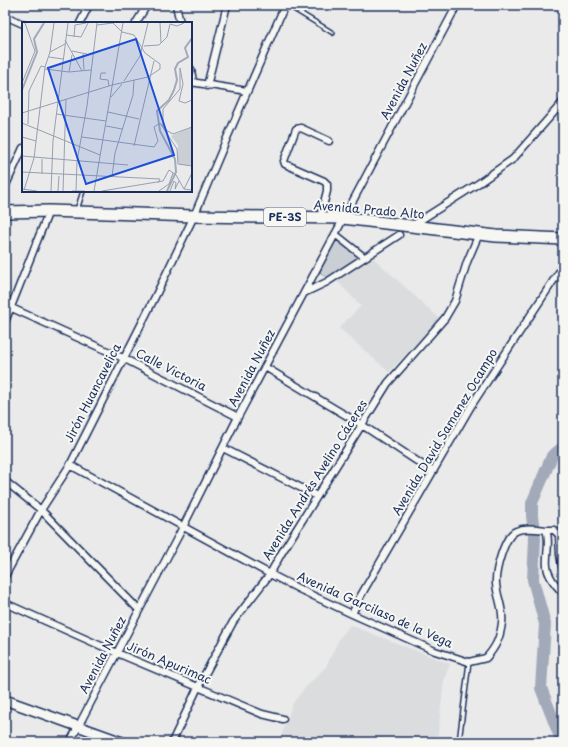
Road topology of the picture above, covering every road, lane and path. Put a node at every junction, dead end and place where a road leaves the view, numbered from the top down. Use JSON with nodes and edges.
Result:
{"nodes":[{"id":1,"x":89,"y":5,"type":"edge"},
{"id":2,"x":146,"y":5,"type":"edge"},
{"id":3,"x":176,"y":5,"type":"edge"},
{"id":4,"x":227,"y":5,"type":"edge"},
{"id":5,"x":286,"y":5,"type":"edge"},
{"id":6,"x":457,"y":5,"type":"edge"},
{"id":7,"x":5,"y":16,"type":"edge"},
{"id":8,"x":80,"y":22,"type":"edge"},
{"id":9,"x":137,"y":22,"type":"edge"},
{"id":10,"x":180,"y":22,"type":"edge"},
{"id":11,"x":22,"y":24,"type":"edge"},
{"id":12,"x":333,"y":33,"type":"dead end"},
{"id":13,"x":192,"y":82,"type":"edge"},
{"id":14,"x":207,"y":86,"type":"junction"},
{"id":15,"x":247,"y":91,"type":"junction"},
{"id":16,"x":563,"y":102,"type":"edge"},
{"id":17,"x":329,"y":141,"type":"dead end"},
{"id":18,"x":22,"y":150,"type":"edge"},
{"id":19,"x":5,"y":187,"type":"edge"},
{"id":20,"x":84,"y":192,"type":"edge"},
{"id":21,"x":49,"y":211,"type":"junction"},
{"id":22,"x":5,"y":212,"type":"edge"},
{"id":23,"x":76,"y":212,"type":"junction"},
{"id":24,"x":194,"y":216,"type":"junction"},
{"id":25,"x":320,"y":218,"type":"junction"},
{"id":26,"x":343,"y":218,"type":"junction"},
{"id":27,"x":412,"y":226,"type":"junction"},
{"id":28,"x":335,"y":234,"type":"junction"},
{"id":29,"x":479,"y":234,"type":"junction"},
{"id":30,"x":399,"y":235,"type":"dead end"},
{"id":31,"x":563,"y":239,"type":"edge"},
{"id":32,"x":364,"y":257,"type":"junction"},
{"id":33,"x":563,"y":266,"type":"edge"},
{"id":34,"x":304,"y":293,"type":"junction"},
{"id":35,"x":8,"y":306,"type":"edge"},
{"id":36,"x":5,"y":322,"type":"edge"},
{"id":37,"x":123,"y":358,"type":"junction"},
{"id":38,"x":265,"y":367,"type":"junction"},
{"id":39,"x":238,"y":417,"type":"junction"},
{"id":40,"x":362,"y":425,"type":"junction"},
{"id":41,"x":223,"y":448,"type":"junction"},
{"id":42,"x":70,"y":465,"type":"junction"},
{"id":43,"x":432,"y":471,"type":"junction"},
{"id":44,"x":5,"y":481,"type":"edge"},
{"id":45,"x":317,"y":496,"type":"junction"},
{"id":46,"x":41,"y":510,"type":"junction"},
{"id":47,"x":183,"y":527,"type":"junction"},
{"id":48,"x":545,"y":530,"type":"junction"},
{"id":49,"x":562,"y":559,"type":"edge"},
{"id":50,"x":563,"y":571,"type":"edge"},
{"id":51,"x":270,"y":574,"type":"junction"},
{"id":52,"x":5,"y":576,"type":"edge"},
{"id":53,"x":563,"y":594,"type":"edge"},
{"id":54,"x":5,"y":603,"type":"edge"},
{"id":55,"x":139,"y":610,"type":"junction"},
{"id":56,"x":352,"y":614,"type":"junction"},
{"id":57,"x":117,"y":652,"type":"junction"},
{"id":58,"x":470,"y":662,"type":"junction"},
{"id":59,"x":198,"y":687,"type":"junction"},
{"id":60,"x":5,"y":700,"type":"edge"},
{"id":61,"x":283,"y":719,"type":"dead end"},
{"id":62,"x":78,"y":726,"type":"junction"},
{"id":63,"x":70,"y":742,"type":"edge"},
{"id":64,"x":122,"y":742,"type":"edge"},
{"id":65,"x":172,"y":742,"type":"edge"},
{"id":66,"x":459,"y":742,"type":"edge"}],
"edges":[{"from":1,"to":8,"type":"street"},
{"from":2,"to":9,"type":"street"},
{"from":3,"to":10,"type":"street"},
{"from":4,"to":14,"type":"street"},
{"from":5,"to":12,"type":"lane"},
{"from":5,"to":15,"type":"street","name":"Jirón Huancavelica"},
{"from":6,"to":26,"type":"street","name":"Avenida Nuñez"},
{"from":7,"to":11,"type":"street"},
{"from":13,"to":14,"type":"street"},
{"from":14,"to":15,"type":"street"},
{"from":15,"to":24,"type":"street","name":"Jirón Huancavelica"},
{"from":16,"to":27,"type":"street"},
{"from":17,"to":25,"type":"street"},
{"from":18,"to":19,"type":"street"},
{"from":20,"to":23,"type":"lane"},
{"from":21,"to":22,"type":"highway","name":"Avenida Prado Alto","number":"PE-3S"},
{"from":21,"to":23,"type":"highway","name":"Avenida Prado Alto","number":"PE-3S"},
{"from":21,"to":35,"type":"street"},
{"from":23,"to":24,"type":"highway","name":"Avenida Prado Alto","number":"PE-3S"},
{"from":24,"to":25,"type":"highway","name":"Avenida Prado Alto","number":"PE-3S"},
{"from":24,"to":37,"type":"street","name":"Jirón Huancavelica"},
{"from":25,"to":26,"type":"highway","name":"Avenida Prado Alto","number":"PE-3S"},
{"from":26,"to":27,"type":"highway","name":"Avenida Prado Alto","number":"PE-3S"},
{"from":26,"to":28,"type":"street","name":"Avenida Nuñez"},
{"from":27,"to":29,"type":"highway","name":"Avenida Prado Alto","number":"PE-3S"},
{"from":28,"to":32,"type":"street"},
{"from":28,"to":34,"type":"street","name":"Avenida Nuñez"},
{"from":29,"to":31,"type":"highway","name":"Avenida Prado Alto","number":"PE-3S"},
{"from":29,"to":40,"type":"street","name":"Avenida Andrés Avelino Cáceres"},
{"from":30,"to":32,"type":"street"},
{"from":32,"to":34,"type":"street"},
{"from":33,"to":43,"type":"street","name":"Avenida David Samanez Ocampo"},
{"from":34,"to":38,"type":"street","name":"Avenida Nuñez"},
{"from":35,"to":36,"type":"street"},
{"from":35,"to":37,"type":"street","name":"Calle Victoria"},
{"from":37,"to":39,"type":"street","name":"Calle Victoria"},
{"from":37,"to":42,"type":"street","name":"Jirón Huancavelica"},
{"from":38,"to":39,"type":"street","name":"Avenida Nuñez"},
{"from":38,"to":40,"type":"street"},
{"from":39,"to":41,"type":"street","name":"Avenida Nuñez"},
{"from":40,"to":43,"type":"street"},
{"from":40,"to":45,"type":"street","name":"Avenida Andrés Avelino Cáceres"},
{"from":41,"to":45,"type":"street"},
{"from":41,"to":47,"type":"street","name":"Avenida Nuñez"},
{"from":42,"to":46,"type":"street","name":"Jirón Huancavelica"},
{"from":42,"to":47,"type":"street","name":"Avenida Garcilaso de la Vega"},
{"from":43,"to":56,"type":"street","name":"Avenida David Samanez Ocampo"},
{"from":44,"to":46,"type":"street"},
{"from":45,"to":51,"type":"street","name":"Avenida Andrés Avelino Cáceres"},
{"from":46,"to":52,"type":"street","name":"Jirón Huancavelica"},
{"from":46,"to":55,"type":"street"},
{"from":47,"to":51,"type":"street","name":"Avenida Garcilaso de la Vega"},
{"from":47,"to":55,"type":"street","name":"Avenida Nuñez"},
{"from":48,"to":49,"type":"street"},
{"from":48,"to":53,"type":"street"},
{"from":48,"to":58,"type":"street"},
{"from":49,"to":50,"type":"street"},
{"from":51,"to":56,"type":"street","name":"Avenida Garcilaso de la Vega"},
{"from":51,"to":59,"type":"street","name":"Avenida Andrés Avelino Cáceres"},
{"from":54,"to":57,"type":"street","name":"Jirón Apurimac"},
{"from":55,"to":57,"type":"street","name":"Avenida Nuñez"},
{"from":56,"to":58,"type":"street","name":"Avenida Garcilaso de la Vega"},
{"from":57,"to":59,"type":"street","name":"Jirón Apurimac"},
{"from":57,"to":62,"type":"street","name":"Avenida Nuñez"},
{"from":58,"to":66,"type":"lane"},
{"from":59,"to":61,"type":"street","name":"Jirón Apurimac"},
{"from":59,"to":65,"type":"street","name":"Avenida Andrés Avelino Cáceres"},
{"from":60,"to":62,"type":"street"},
{"from":62,"to":63,"type":"street","name":"Avenida Nuñez"},
{"from":62,"to":64,"type":"street"}]}
